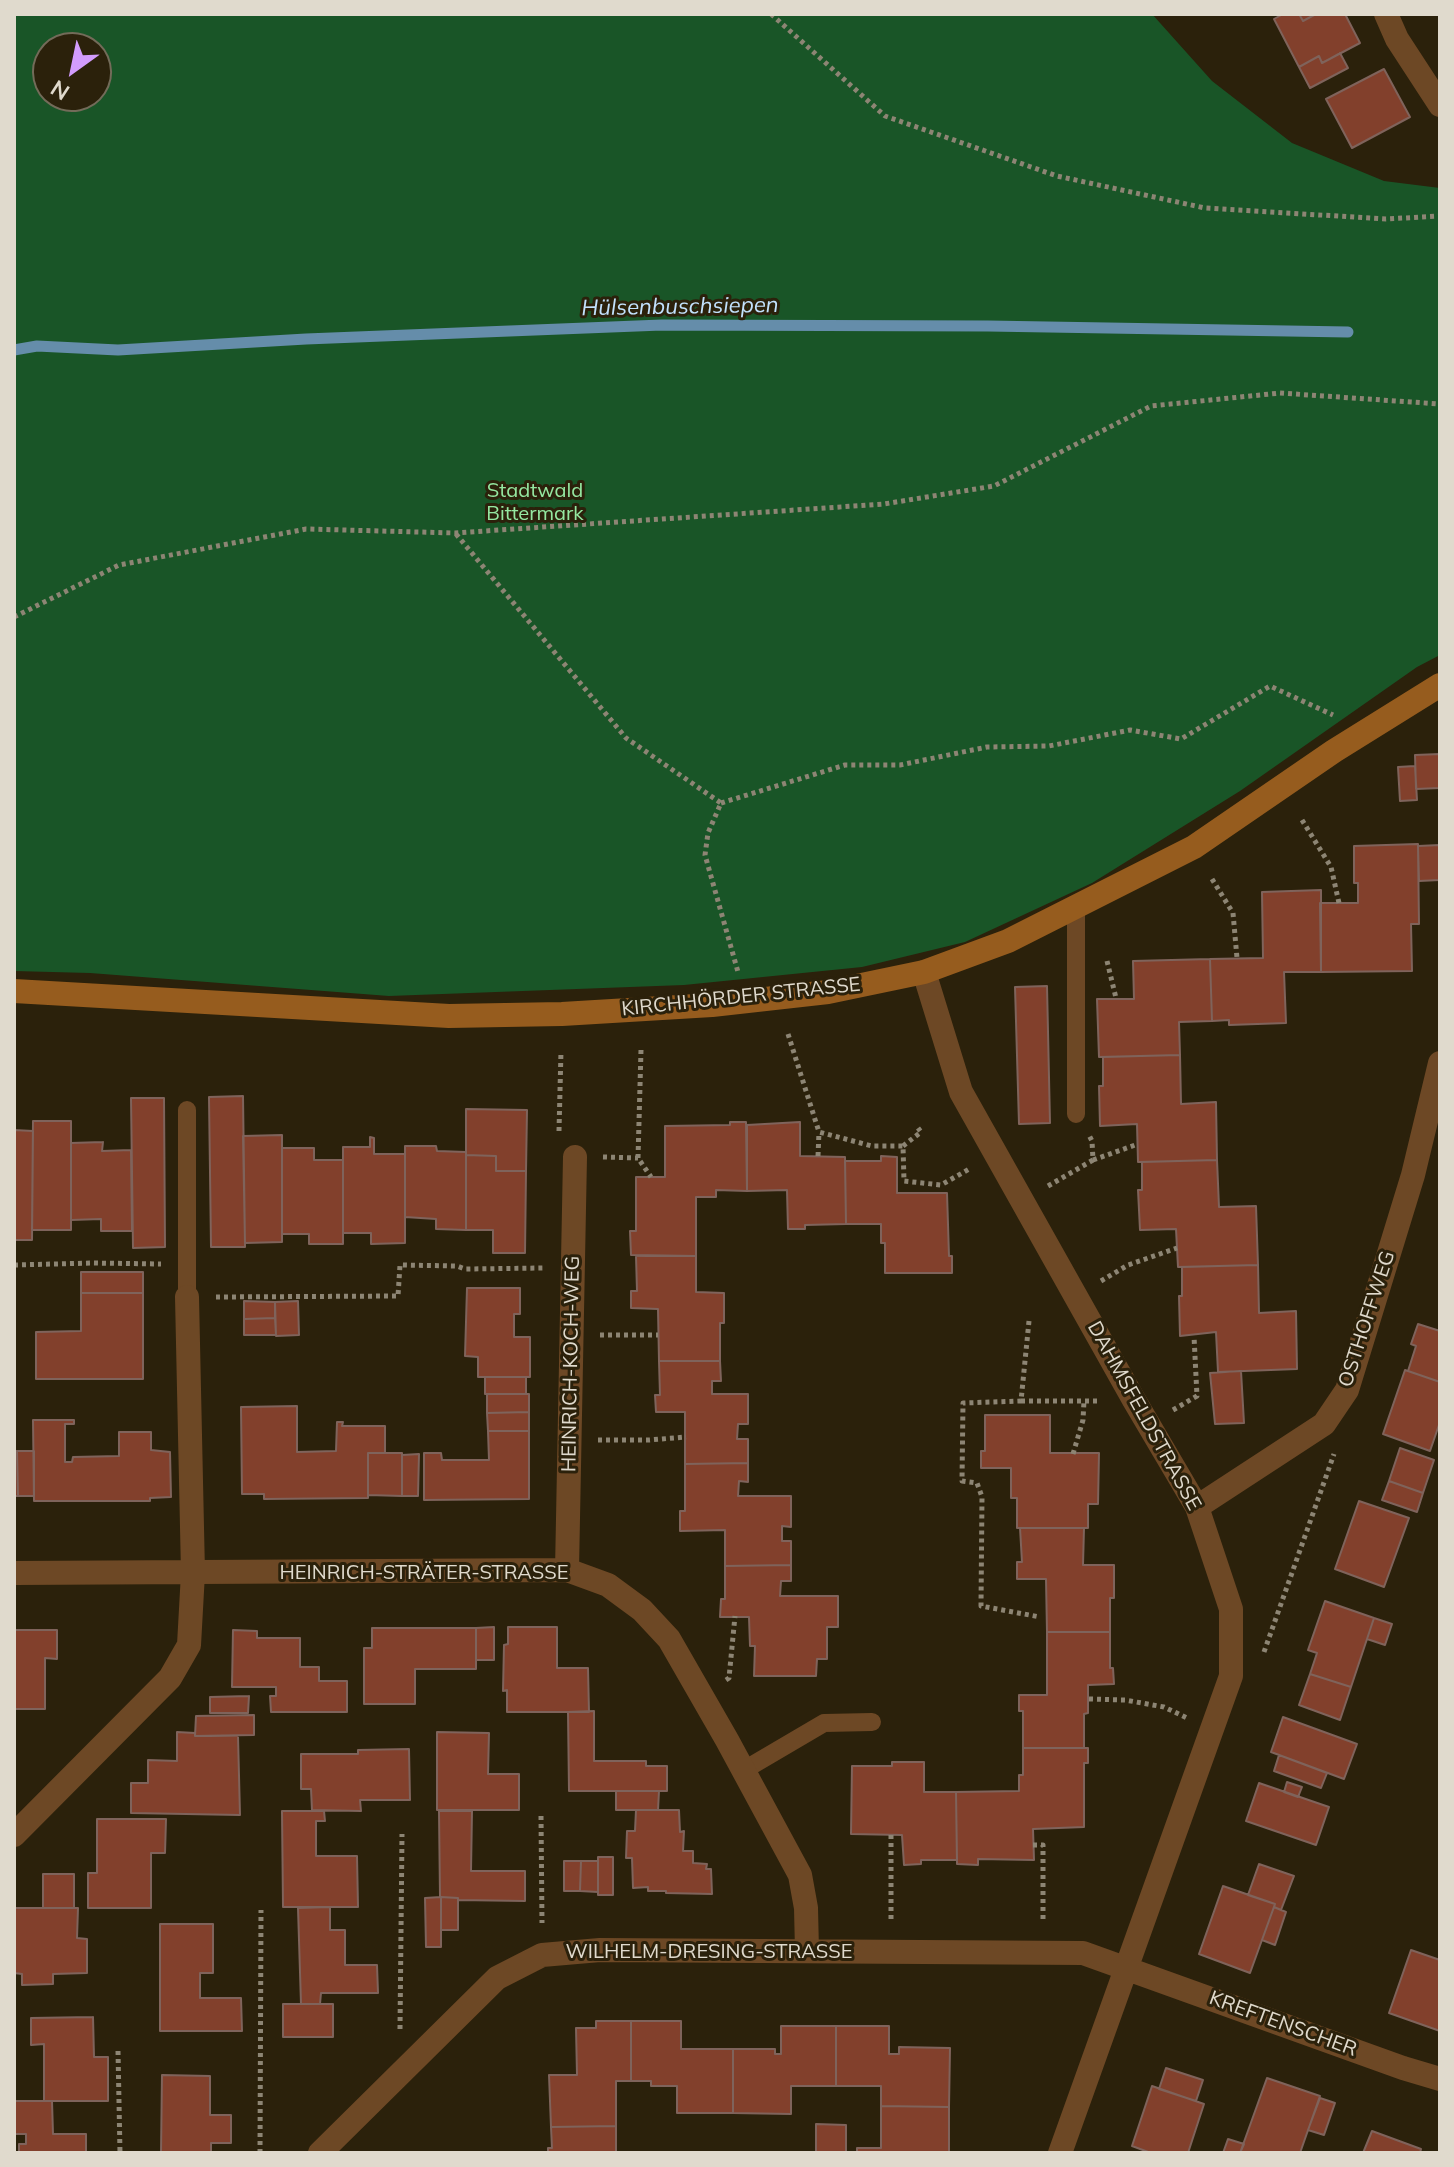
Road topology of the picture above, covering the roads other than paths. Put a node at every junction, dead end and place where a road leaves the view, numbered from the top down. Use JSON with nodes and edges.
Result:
{"nodes":[{"id":1,"x":1386,"y":14,"type":"edge"},
{"id":2,"x":1440,"y":105,"type":"edge"},
{"id":3,"x":1440,"y":685,"type":"edge"},
{"id":4,"x":1076,"y":908,"type":"junction"},
{"id":5,"x":924,"y":972,"type":"junction"},
{"id":6,"x":14,"y":991,"type":"edge"},
{"id":7,"x":1440,"y":1063,"type":"edge"},
{"id":8,"x":187,"y":1110,"type":"dead end"},
{"id":9,"x":1076,"y":1114,"type":"road end"},
{"id":10,"x":575,"y":1157,"type":"road end"},
{"id":11,"x":187,"y":1297,"type":"joint"},
{"id":12,"x":1197,"y":1507,"type":"junction"},
{"id":13,"x":567,"y":1570,"type":"junction"},
{"id":14,"x":14,"y":1573,"type":"edge"},
{"id":15,"x":193,"y":1573,"type":"junction"},
{"id":16,"x":872,"y":1722,"type":"dead end"},
{"id":17,"x":744,"y":1770,"type":"junction"},
{"id":18,"x":14,"y":1835,"type":"edge"},
{"id":19,"x":807,"y":1951,"type":"junction"},
{"id":20,"x":1126,"y":1967,"type":"junction"},
{"id":21,"x":1440,"y":2079,"type":"edge"},
{"id":22,"x":320,"y":2153,"type":"edge"},
{"id":23,"x":1060,"y":2153,"type":"edge"}],
"edges":[{"from":1,"to":2,"type":"street"},
{"from":3,"to":4,"type":"main road","name":"KIRCHHÖRDER STRASSE"},
{"from":4,"to":5,"type":"main road","name":"KIRCHHÖRDER STRASSE"},
{"from":4,"to":9,"type":"lane"},
{"from":5,"to":6,"type":"main road","name":"KIRCHHÖRDER STRASSE"},
{"from":5,"to":12,"type":"street","name":"DAHMSFELDSTRASSE"},
{"from":7,"to":12,"type":"street","name":"OSTHOFFWEG"},
{"from":8,"to":11,"type":"lane"},
{"from":10,"to":13,"type":"street","name":"HEINRICH-KOCH-WEG"},
{"from":11,"to":15,"type":"street"},
{"from":12,"to":20,"type":"street","name":"DAHMSFELDSTRASSE"},
{"from":13,"to":15,"type":"street","name":"HEINRICH-STRÄTER-STRASSE"},
{"from":13,"to":17,"type":"street","name":"HEINRICH-STRÄTER-STRASSE"},
{"from":14,"to":15,"type":"street","name":"HEINRICH-STRÄTER-STRASSE"},
{"from":15,"to":18,"type":"street"},
{"from":16,"to":17,"type":"lane"},
{"from":17,"to":19,"type":"street","name":"HEINRICH-STRÄTER-STRASSE"},
{"from":19,"to":20,"type":"street","name":"WILHELM-DRESING-STRASSE"},
{"from":19,"to":22,"type":"street","name":"WILHELM-DRESING-STRASSE"},
{"from":20,"to":21,"type":"street","name":"KREFTENSCHER"},
{"from":20,"to":23,"type":"street","name":"DAHMSFELDSTRASSE"}]}
